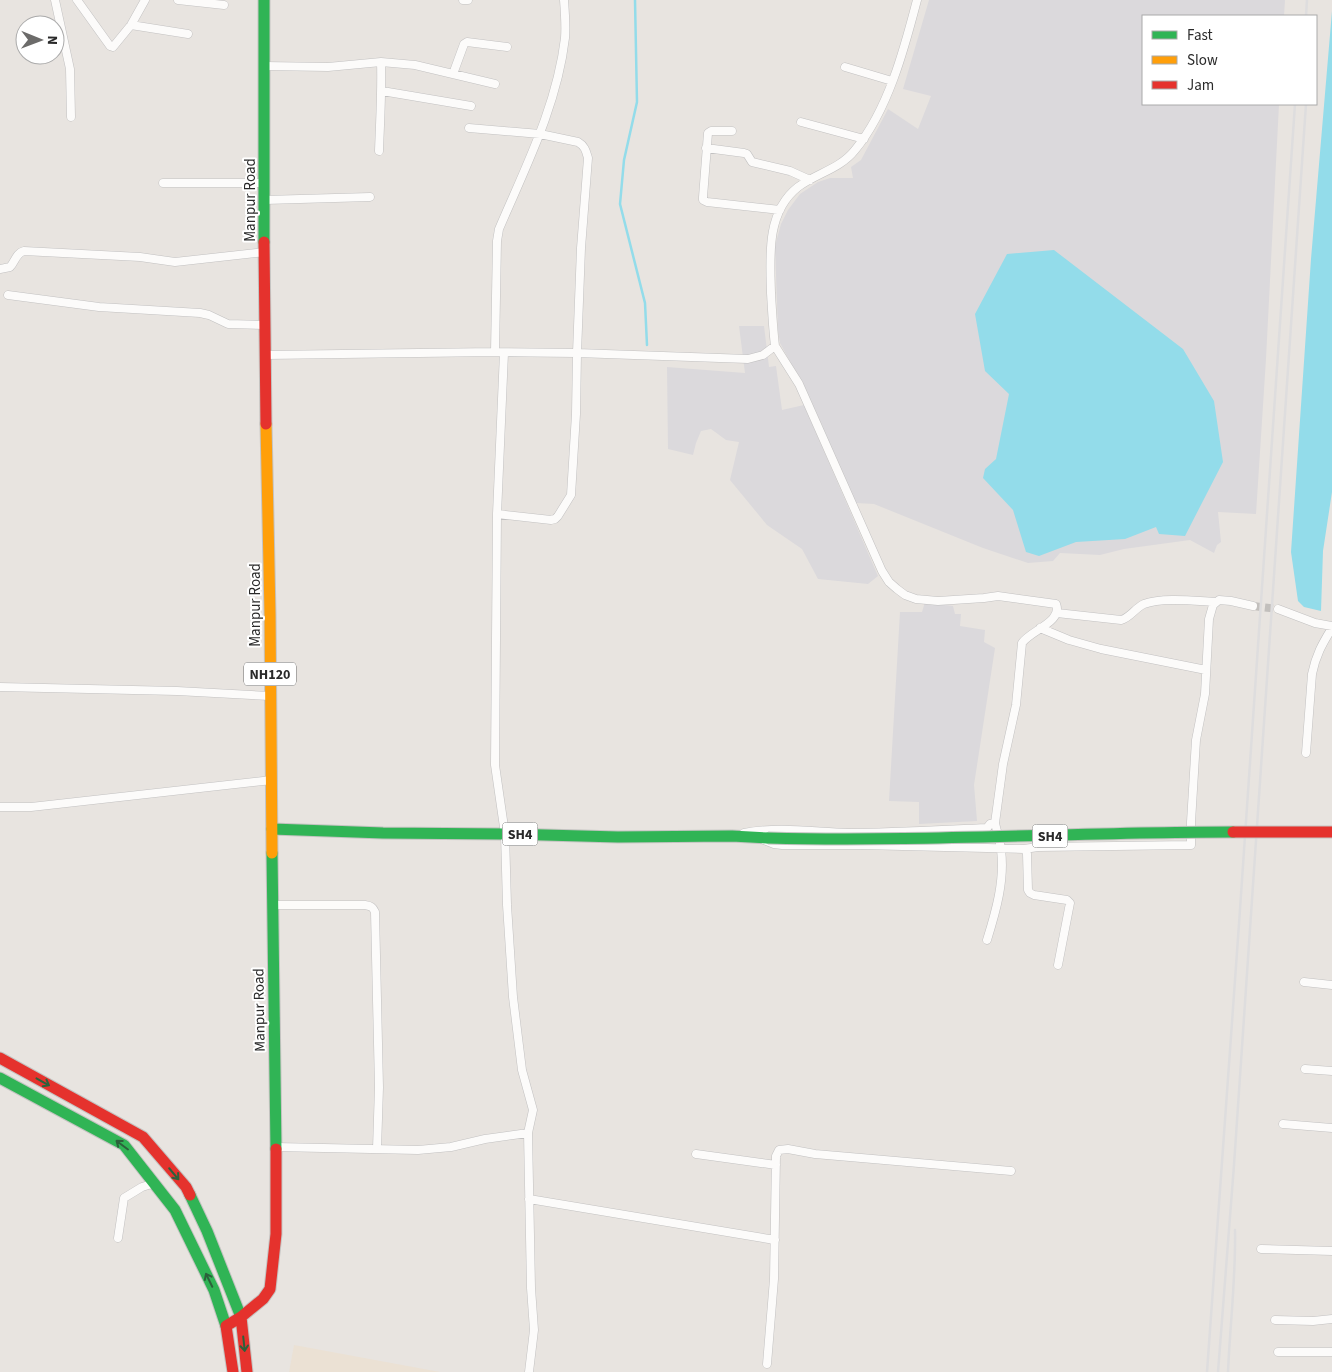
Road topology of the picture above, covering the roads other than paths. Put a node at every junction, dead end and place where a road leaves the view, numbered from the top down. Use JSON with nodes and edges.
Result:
{"nodes":[{"id":1,"x":55,"y":0,"type":"edge"},
{"id":2,"x":77,"y":0,"type":"edge"},
{"id":3,"x":144,"y":0,"type":"edge"},
{"id":4,"x":178,"y":0,"type":"edge"},
{"id":5,"x":264,"y":0,"type":"edge"},
{"id":6,"x":564,"y":0,"type":"edge"},
{"id":7,"x":917,"y":0,"type":"edge"},
{"id":8,"x":224,"y":5,"type":"dead end"},
{"id":9,"x":131,"y":25,"type":"junction"},
{"id":10,"x":188,"y":34,"type":"dead end"},
{"id":11,"x":507,"y":47,"type":"dead end"},
{"id":12,"x":381,"y":62,"type":"junction"},
{"id":13,"x":266,"y":66,"type":"junction"},
{"id":14,"x":845,"y":67,"type":"dead end"},
{"id":15,"x":453,"y":74,"type":"junction"},
{"id":16,"x":892,"y":81,"type":"junction"},
{"id":17,"x":495,"y":84,"type":"dead end"},
{"id":18,"x":382,"y":91,"type":"junction"},
{"id":19,"x":471,"y":106,"type":"dead end"},
{"id":20,"x":71,"y":117,"type":"dead end"},
{"id":21,"x":801,"y":122,"type":"dead end"},
{"id":22,"x":469,"y":128,"type":"dead end"},
{"id":23,"x":732,"y":130,"type":"dead end"},
{"id":24,"x":540,"y":134,"type":"junction"},
{"id":25,"x":864,"y":139,"type":"junction"},
{"id":26,"x":706,"y":148,"type":"junction"},
{"id":27,"x":379,"y":151,"type":"dead end"},
{"id":28,"x":810,"y":180,"type":"junction"},
{"id":29,"x":163,"y":183,"type":"dead end"},
{"id":30,"x":264,"y":183,"type":"junction"},
{"id":31,"x":370,"y":197,"type":"dead end"},
{"id":32,"x":265,"y":200,"type":"junction"},
{"id":33,"x":780,"y":210,"type":"junction"},
{"id":34,"x":265,"y":252,"type":"junction"},
{"id":35,"x":0,"y":269,"type":"edge"},
{"id":36,"x":8,"y":295,"type":"dead end"},
{"id":37,"x":266,"y":325,"type":"junction"},
{"id":38,"x":774,"y":346,"type":"junction"},
{"id":39,"x":499,"y":352,"type":"junction"},
{"id":40,"x":577,"y":353,"type":"junction"},
{"id":41,"x":266,"y":355,"type":"junction"},
{"id":42,"x":497,"y":514,"type":"junction"},
{"id":43,"x":1216,"y":602,"type":"junction"},
{"id":44,"x":1253,"y":606,"type":"tunnel mouth"},
{"id":45,"x":1278,"y":609,"type":"tunnel mouth"},
{"id":46,"x":1057,"y":613,"type":"junction"},
{"id":47,"x":1332,"y":627,"type":"edge"},
{"id":48,"x":1040,"y":628,"type":"junction"},
{"id":49,"x":1206,"y":670,"type":"junction"},
{"id":50,"x":0,"y":687,"type":"edge"},
{"id":51,"x":270,"y":696,"type":"junction"},
{"id":52,"x":1306,"y":753,"type":"dead end"},
{"id":53,"x":272,"y":780,"type":"junction"},
{"id":54,"x":0,"y":807,"type":"edge"},
{"id":55,"x":995,"y":823,"type":"junction"},
{"id":56,"x":272,"y":829,"type":"junction"},
{"id":57,"x":1332,"y":832,"type":"edge"},
{"id":58,"x":505,"y":834,"type":"junction"},
{"id":59,"x":732,"y":836,"type":"junction"},
{"id":60,"x":763,"y":838,"type":"junction"},
{"id":61,"x":1001,"y":848,"type":"junction"},
{"id":62,"x":1024,"y":849,"type":"junction"},
{"id":63,"x":272,"y":905,"type":"junction"},
{"id":64,"x":987,"y":940,"type":"dead end"},
{"id":65,"x":1058,"y":965,"type":"dead end"},
{"id":66,"x":1304,"y":982,"type":"dead end"},
{"id":67,"x":1332,"y":985,"type":"edge"},
{"id":68,"x":0,"y":1058,"type":"edge"},
{"id":69,"x":1305,"y":1069,"type":"dead end"},
{"id":70,"x":1332,"y":1071,"type":"edge"},
{"id":71,"x":0,"y":1078,"type":"edge"},
{"id":72,"x":1283,"y":1124,"type":"dead end"},
{"id":73,"x":1332,"y":1128,"type":"edge"},
{"id":74,"x":528,"y":1133,"type":"junction"},
{"id":75,"x":276,"y":1146,"type":"junction"},
{"id":76,"x":377,"y":1149,"type":"junction"},
{"id":77,"x":696,"y":1154,"type":"dead end"},
{"id":78,"x":776,"y":1165,"type":"junction"},
{"id":79,"x":1011,"y":1171,"type":"dead end"},
{"id":80,"x":155,"y":1183,"type":"junction"},
{"id":81,"x":529,"y":1199,"type":"junction"},
{"id":82,"x":118,"y":1238,"type":"dead end"},
{"id":83,"x":775,"y":1240,"type":"junction"},
{"id":84,"x":1261,"y":1249,"type":"dead end"},
{"id":85,"x":1332,"y":1251,"type":"edge"},
{"id":86,"x":241,"y":1317,"type":"junction"},
{"id":87,"x":1332,"y":1319,"type":"edge"},
{"id":88,"x":1275,"y":1320,"type":"dead end"},
{"id":89,"x":226,"y":1326,"type":"junction"},
{"id":90,"x":1278,"y":1352,"type":"dead end"},
{"id":91,"x":1332,"y":1352,"type":"edge"},
{"id":92,"x":768,"y":1364,"type":"dead end"},
{"id":93,"x":233,"y":1372,"type":"edge"},
{"id":94,"x":247,"y":1372,"type":"edge"},
{"id":95,"x":529,"y":1372,"type":"edge"}],
"edges":[{"from":1,"to":20,"type":"street"},
{"from":2,"to":9,"type":"street"},
{"from":3,"to":9,"type":"street"},
{"from":4,"to":8,"type":"street"},
{"from":5,"to":13,"type":"main road","name":"Manpur Road","number":"NH120"},
{"from":6,"to":24,"type":"street"},
{"from":7,"to":16,"type":"street"},
{"from":9,"to":10,"type":"street"},
{"from":11,"to":15,"type":"street"},
{"from":12,"to":13,"type":"street"},
{"from":12,"to":15,"type":"street"},
{"from":12,"to":18,"type":"street"},
{"from":13,"to":30,"type":"main road","name":"Manpur Road","number":"NH120"},
{"from":14,"to":16,"type":"street"},
{"from":15,"to":17,"type":"street"},
{"from":16,"to":25,"type":"street"},
{"from":18,"to":19,"type":"street"},
{"from":18,"to":27,"type":"street"},
{"from":21,"to":25,"type":"street"},
{"from":22,"to":24,"type":"street"},
{"from":23,"to":26,"type":"street"},
{"from":24,"to":39,"type":"street"},
{"from":24,"to":40,"type":"street"},
{"from":25,"to":28,"type":"street"},
{"from":26,"to":28,"type":"street"},
{"from":26,"to":33,"type":"street"},
{"from":28,"to":33,"type":"street"},
{"from":29,"to":30,"type":"street"},
{"from":30,"to":32,"type":"main road","name":"Manpur Road","number":"NH120"},
{"from":31,"to":32,"type":"street"},
{"from":32,"to":34,"type":"main road","name":"Manpur Road","number":"NH120"},
{"from":33,"to":38,"type":"street"},
{"from":34,"to":35,"type":"street"},
{"from":34,"to":37,"type":"main road","name":"Manpur Road","number":"NH120"},
{"from":36,"to":37,"type":"street"},
{"from":37,"to":41,"type":"main road","name":"Manpur Road","number":"NH120"},
{"from":38,"to":40,"type":"street"},
{"from":38,"to":46,"type":"street"},
{"from":39,"to":40,"type":"street"},
{"from":39,"to":41,"type":"street"},
{"from":39,"to":42,"type":"street"},
{"from":40,"to":42,"type":"street"},
{"from":41,"to":51,"type":"main road","name":"Manpur Road","number":"NH120"},
{"from":42,"to":58,"type":"street"},
{"from":43,"to":44,"type":"street"},
{"from":43,"to":46,"type":"street"},
{"from":43,"to":49,"type":"street"},
{"from":45,"to":47,"type":"street"},
{"from":46,"to":48,"type":"street"},
{"from":47,"to":52,"type":"street"},
{"from":48,"to":49,"type":"street"},
{"from":48,"to":55,"type":"street"},
{"from":49,"to":62,"type":"street"},
{"from":50,"to":51,"type":"street"},
{"from":51,"to":53,"type":"main road","name":"Manpur Road","number":"NH120"},
{"from":53,"to":54,"type":"street"},
{"from":53,"to":56,"type":"main road","name":"Manpur Road","number":"NH120"},
{"from":55,"to":59,"type":"street"},
{"from":55,"to":61,"type":"street"},
{"from":56,"to":58,"type":"main road","number":"SH4"},
{"from":56,"to":63,"type":"main road","name":"Manpur Road","number":"NH120"},
{"from":57,"to":60,"type":"main road","number":"SH4","bridge":true},
{"from":58,"to":59,"type":"main road","number":"SH4"},
{"from":58,"to":74,"type":"street"},
{"from":59,"to":60,"type":"main road","number":"SH4"},
{"from":60,"to":61,"type":"street"},
{"from":61,"to":62,"type":"street"},
{"from":61,"to":64,"type":"street"},
{"from":62,"to":65,"type":"street"},
{"from":63,"to":75,"type":"main road","name":"Manpur Road","number":"NH120"},
{"from":63,"to":76,"type":"street"},
{"from":66,"to":67,"type":"street"},
{"from":68,"to":86,"type":"main road","one_way":true},
{"from":69,"to":70,"type":"street"},
{"from":80,"to":71,"type":"main road","one_way":true},
{"from":72,"to":73,"type":"street"},
{"from":74,"to":76,"type":"street"},
{"from":74,"to":81,"type":"street"},
{"from":75,"to":76,"type":"street"},
{"from":75,"to":86,"type":"main road","name":"Manpur Road","number":"NH120"},
{"from":77,"to":78,"type":"street"},
{"from":78,"to":79,"type":"street"},
{"from":78,"to":83,"type":"street"},
{"from":80,"to":82,"type":"street"},
{"from":89,"to":80,"type":"main road","one_way":true},
{"from":81,"to":83,"type":"street"},
{"from":81,"to":95,"type":"street"},
{"from":83,"to":92,"type":"street"},
{"from":84,"to":85,"type":"street"},
{"from":86,"to":89,"type":"main road","name":"Manpur Road","number":"NH120"},
{"from":86,"to":94,"type":"main road","one_way":true},
{"from":87,"to":88,"type":"street"},
{"from":89,"to":93,"type":"main road"},
{"from":90,"to":91,"type":"street"}]}
